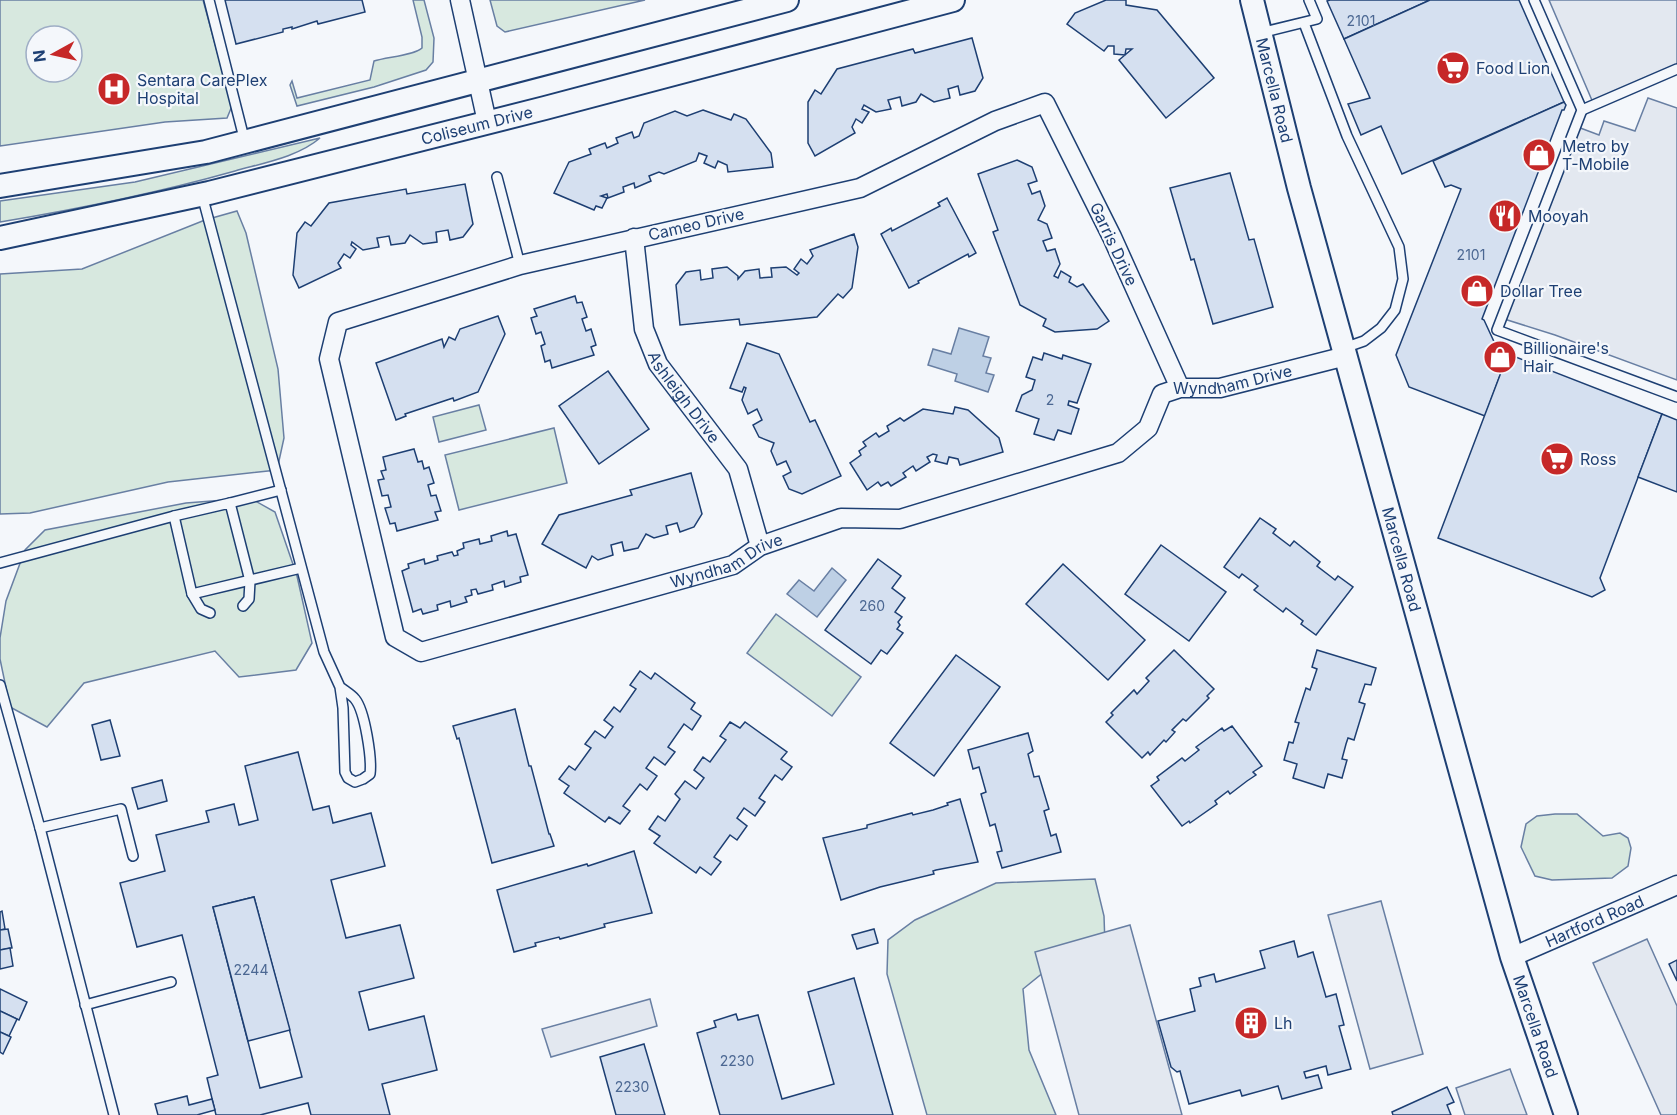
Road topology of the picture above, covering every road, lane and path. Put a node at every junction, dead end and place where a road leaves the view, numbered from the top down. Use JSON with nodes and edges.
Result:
{"nodes":[{"id":1,"x":209,"y":0,"type":"edge"},
{"id":2,"x":460,"y":0,"type":"edge"},
{"id":3,"x":787,"y":0,"type":"edge"},
{"id":4,"x":953,"y":0,"type":"edge"},
{"id":5,"x":1252,"y":0,"type":"edge"},
{"id":6,"x":1310,"y":0,"type":"edge"},
{"id":7,"x":1534,"y":0,"type":"edge"},
{"id":8,"x":1304,"y":23,"type":"junction"},
{"id":9,"x":1259,"y":33,"type":"junction"},
{"id":10,"x":1677,"y":69,"type":"edge"},
{"id":11,"x":478,"y":81,"type":"junction"},
{"id":12,"x":1045,"y":103,"type":"joint"},
{"id":13,"x":1582,"y":110,"type":"junction"},
{"id":14,"x":487,"y":122,"type":"junction"},
{"id":15,"x":245,"y":142,"type":"junction"},
{"id":16,"x":497,"y":177,"type":"dead end"},
{"id":17,"x":0,"y":186,"type":"edge"},
{"id":18,"x":202,"y":195,"type":"junction"},
{"id":19,"x":0,"y":238,"type":"edge"},
{"id":20,"x":634,"y":238,"type":"junction"},
{"id":21,"x":520,"y":265,"type":"junction"},
{"id":22,"x":338,"y":322,"type":"joint"},
{"id":23,"x":1345,"y":352,"type":"junction"},
{"id":24,"x":1180,"y":388,"type":"junction"},
{"id":25,"x":1677,"y":397,"type":"edge"},
{"id":26,"x":281,"y":490,"type":"junction"},
{"id":27,"x":230,"y":503,"type":"junction"},
{"id":28,"x":174,"y":516,"type":"junction"},
{"id":29,"x":760,"y":546,"type":"junction"},
{"id":30,"x":0,"y":563,"type":"edge"},
{"id":31,"x":301,"y":568,"type":"junction"},
{"id":32,"x":249,"y":581,"type":"junction"},
{"id":33,"x":192,"y":594,"type":"junction"},
{"id":34,"x":243,"y":606,"type":"dead end"},
{"id":35,"x":210,"y":613,"type":"dead end"},
{"id":36,"x":0,"y":685,"type":"edge"},
{"id":37,"x":340,"y":687,"type":"junction"},
{"id":38,"x":40,"y":828,"type":"junction"},
{"id":39,"x":133,"y":856,"type":"dead end"},
{"id":40,"x":1677,"y":885,"type":"edge"},
{"id":41,"x":1512,"y":957,"type":"junction"},
{"id":42,"x":171,"y":982,"type":"dead end"},
{"id":43,"x":85,"y":1005,"type":"junction"},
{"id":44,"x":114,"y":1115,"type":"edge"},
{"id":45,"x":1566,"y":1115,"type":"edge"}],
"edges":[{"from":1,"to":15,"type":"lane"},
{"from":2,"to":11,"type":"street"},
{"from":3,"to":11,"type":"street"},
{"from":4,"to":14,"type":"street","name":"Coliseum Drive"},
{"from":5,"to":9,"type":"street","name":"Marcella Road"},
{"from":6,"to":8,"type":"lane"},
{"from":7,"to":13,"type":"lane"},
{"from":8,"to":9,"type":"lane"},
{"from":8,"to":23,"type":"lane"},
{"from":9,"to":23,"type":"street","name":"Marcella Road"},
{"from":10,"to":13,"type":"lane"},
{"from":11,"to":14,"type":"street"},
{"from":11,"to":15,"type":"street"},
{"from":12,"to":20,"type":"street","name":"Cameo Drive"},
{"from":12,"to":24,"type":"street","name":"Garris Drive"},
{"from":13,"to":25,"type":"lane"},
{"from":14,"to":18,"type":"street","name":"Coliseum Drive"},
{"from":15,"to":17,"type":"street"},
{"from":16,"to":21,"type":"lane"},
{"from":18,"to":19,"type":"street","name":"Coliseum Drive"},
{"from":18,"to":26,"type":"lane"},
{"from":20,"to":21,"type":"street","name":"Cameo Drive"},
{"from":20,"to":29,"type":"street","name":"Ashleigh Drive"},
{"from":21,"to":22,"type":"street","name":"Cameo Drive"},
{"from":22,"to":29,"type":"street","name":"Wyndham Drive"},
{"from":23,"to":24,"type":"street","name":"Wyndham Drive"},
{"from":23,"to":41,"type":"street","name":"Marcella Road"},
{"from":24,"to":29,"type":"street","name":"Wyndham Drive"},
{"from":26,"to":27,"type":"lane"},
{"from":26,"to":31,"type":"lane"},
{"from":27,"to":28,"type":"lane"},
{"from":27,"to":32,"type":"lane"},
{"from":28,"to":30,"type":"lane"},
{"from":28,"to":33,"type":"lane"},
{"from":31,"to":32,"type":"lane"},
{"from":31,"to":37,"type":"lane"},
{"from":32,"to":33,"type":"lane"},
{"from":32,"to":34,"type":"lane"},
{"from":33,"to":35,"type":"lane"},
{"from":36,"to":38,"type":"lane"},
{"from":37,"to":37,"type":"lane"},
{"from":38,"to":39,"type":"lane"},
{"from":38,"to":43,"type":"lane"},
{"from":40,"to":41,"type":"street","name":"Hartford Road"},
{"from":41,"to":45,"type":"street","name":"Marcella Road"},
{"from":42,"to":43,"type":"lane"},
{"from":43,"to":44,"type":"lane"}]}
